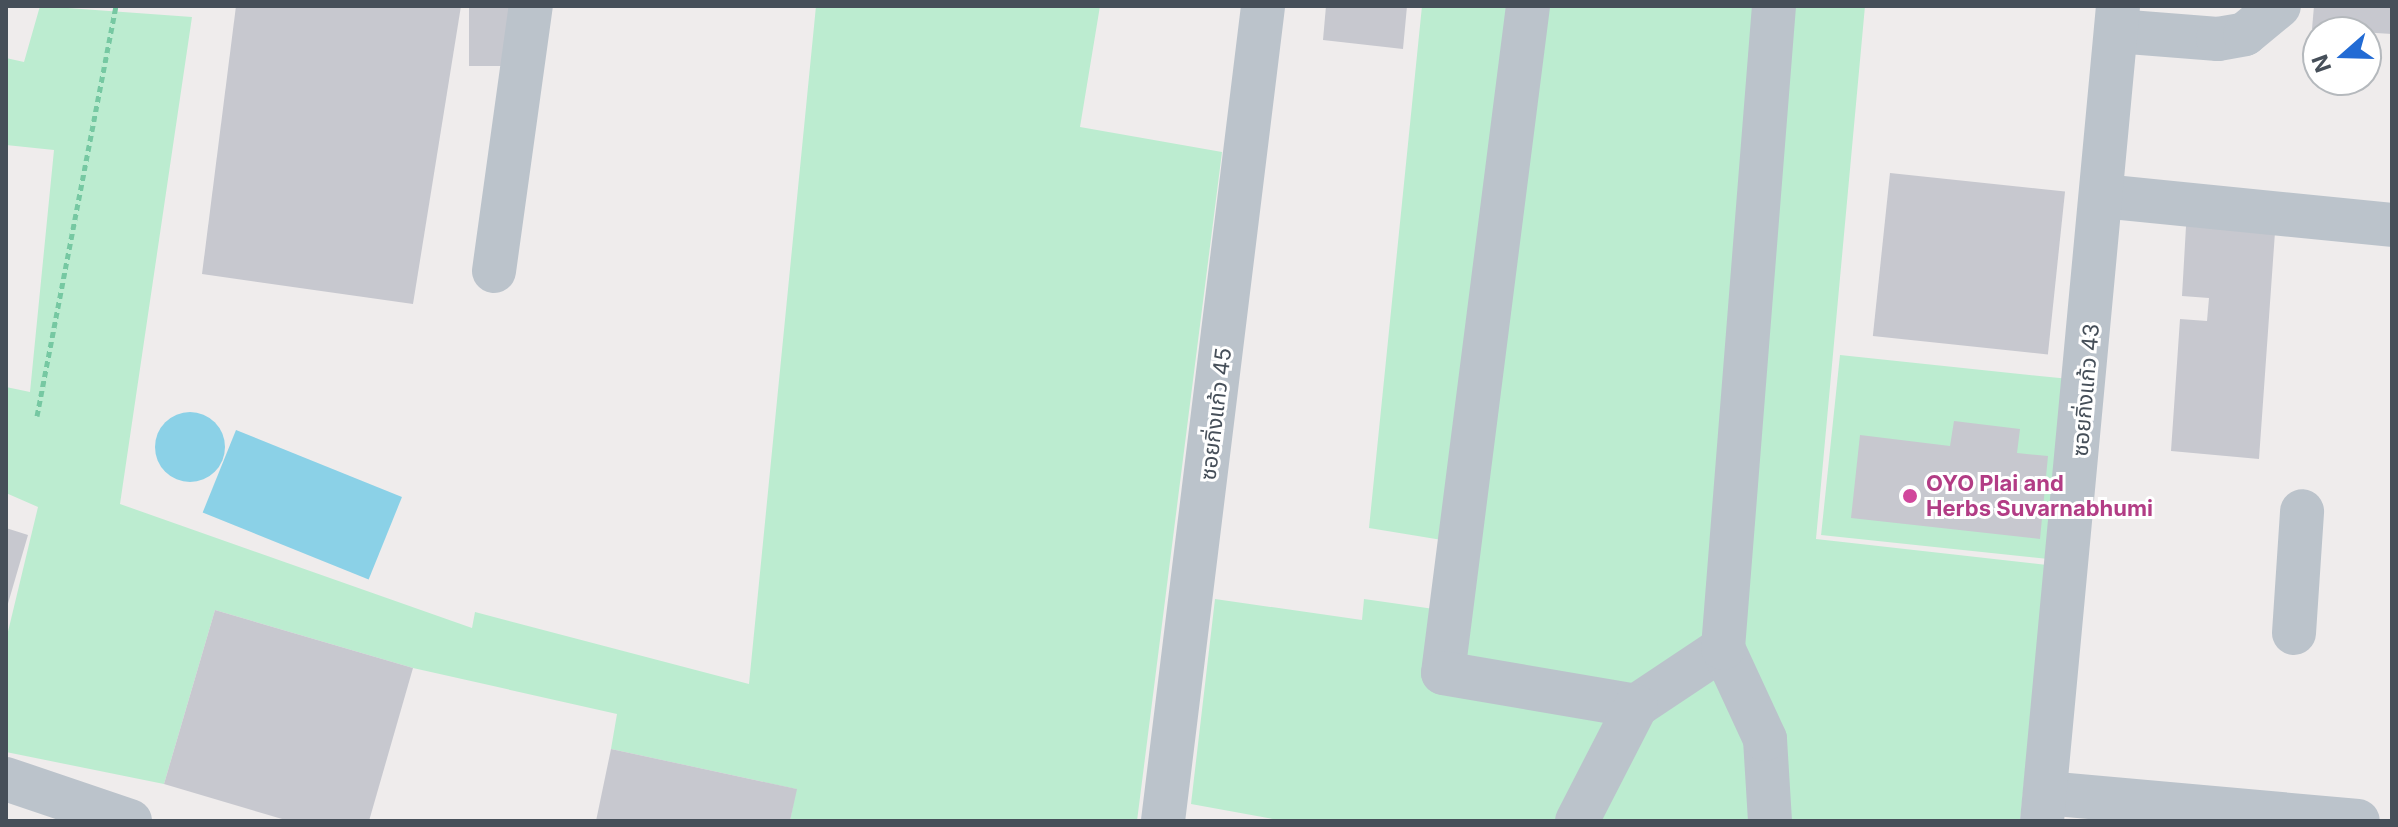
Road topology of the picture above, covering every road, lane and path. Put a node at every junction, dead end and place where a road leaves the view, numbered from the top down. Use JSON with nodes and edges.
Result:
{"nodes":[{"id":1,"x":116,"y":6,"type":"edge"},
{"id":2,"x":531,"y":6,"type":"edge"},
{"id":3,"x":1263,"y":6,"type":"edge"},
{"id":4,"x":1528,"y":6,"type":"edge"},
{"id":5,"x":1774,"y":6,"type":"edge"},
{"id":6,"x":2279,"y":6,"type":"edge"},
{"id":7,"x":2117,"y":18,"type":"edge"},
{"id":8,"x":2102,"y":196,"type":"junction"},
{"id":9,"x":2392,"y":225,"type":"edge"},
{"id":10,"x":494,"y":271,"type":"dead end"},
{"id":11,"x":37,"y":416,"type":"dead end"},
{"id":12,"x":2302,"y":511,"type":"dead end"},
{"id":13,"x":2294,"y":633,"type":"dead end"},
{"id":14,"x":1723,"y":648,"type":"junction"},
{"id":15,"x":1636,"y":706,"type":"junction"},
{"id":16,"x":6,"y":779,"type":"edge"},
{"id":17,"x":2043,"y":807,"type":"edge"},
{"id":18,"x":2215,"y":814,"type":"edge"},
{"id":19,"x":130,"y":821,"type":"edge"},
{"id":20,"x":1163,"y":821,"type":"edge"},
{"id":21,"x":1577,"y":821,"type":"edge"},
{"id":22,"x":1770,"y":821,"type":"edge"},
{"id":23,"x":2358,"y":821,"type":"edge"}],
"edges":[{"from":1,"to":11,"type":"path"},
{"from":2,"to":10,"type":"street"},
{"from":3,"to":20,"type":"street","name":"ซอยกิ่งแก้ว 45"},
{"from":4,"to":15,"type":"street"},
{"from":5,"to":14,"type":"street"},
{"from":6,"to":7,"type":"street"},
{"from":7,"to":8,"type":"street","name":"ซอยกิ่งแก้ว 43"},
{"from":8,"to":9,"type":"street"},
{"from":8,"to":17,"type":"street","name":"ซอยกิ่งแก้ว 43"},
{"from":12,"to":13,"type":"street"},
{"from":14,"to":15,"type":"street"},
{"from":14,"to":22,"type":"street"},
{"from":15,"to":21,"type":"street"},
{"from":16,"to":19,"type":"street"},
{"from":17,"to":18,"type":"street"},
{"from":18,"to":23,"type":"street"}]}
